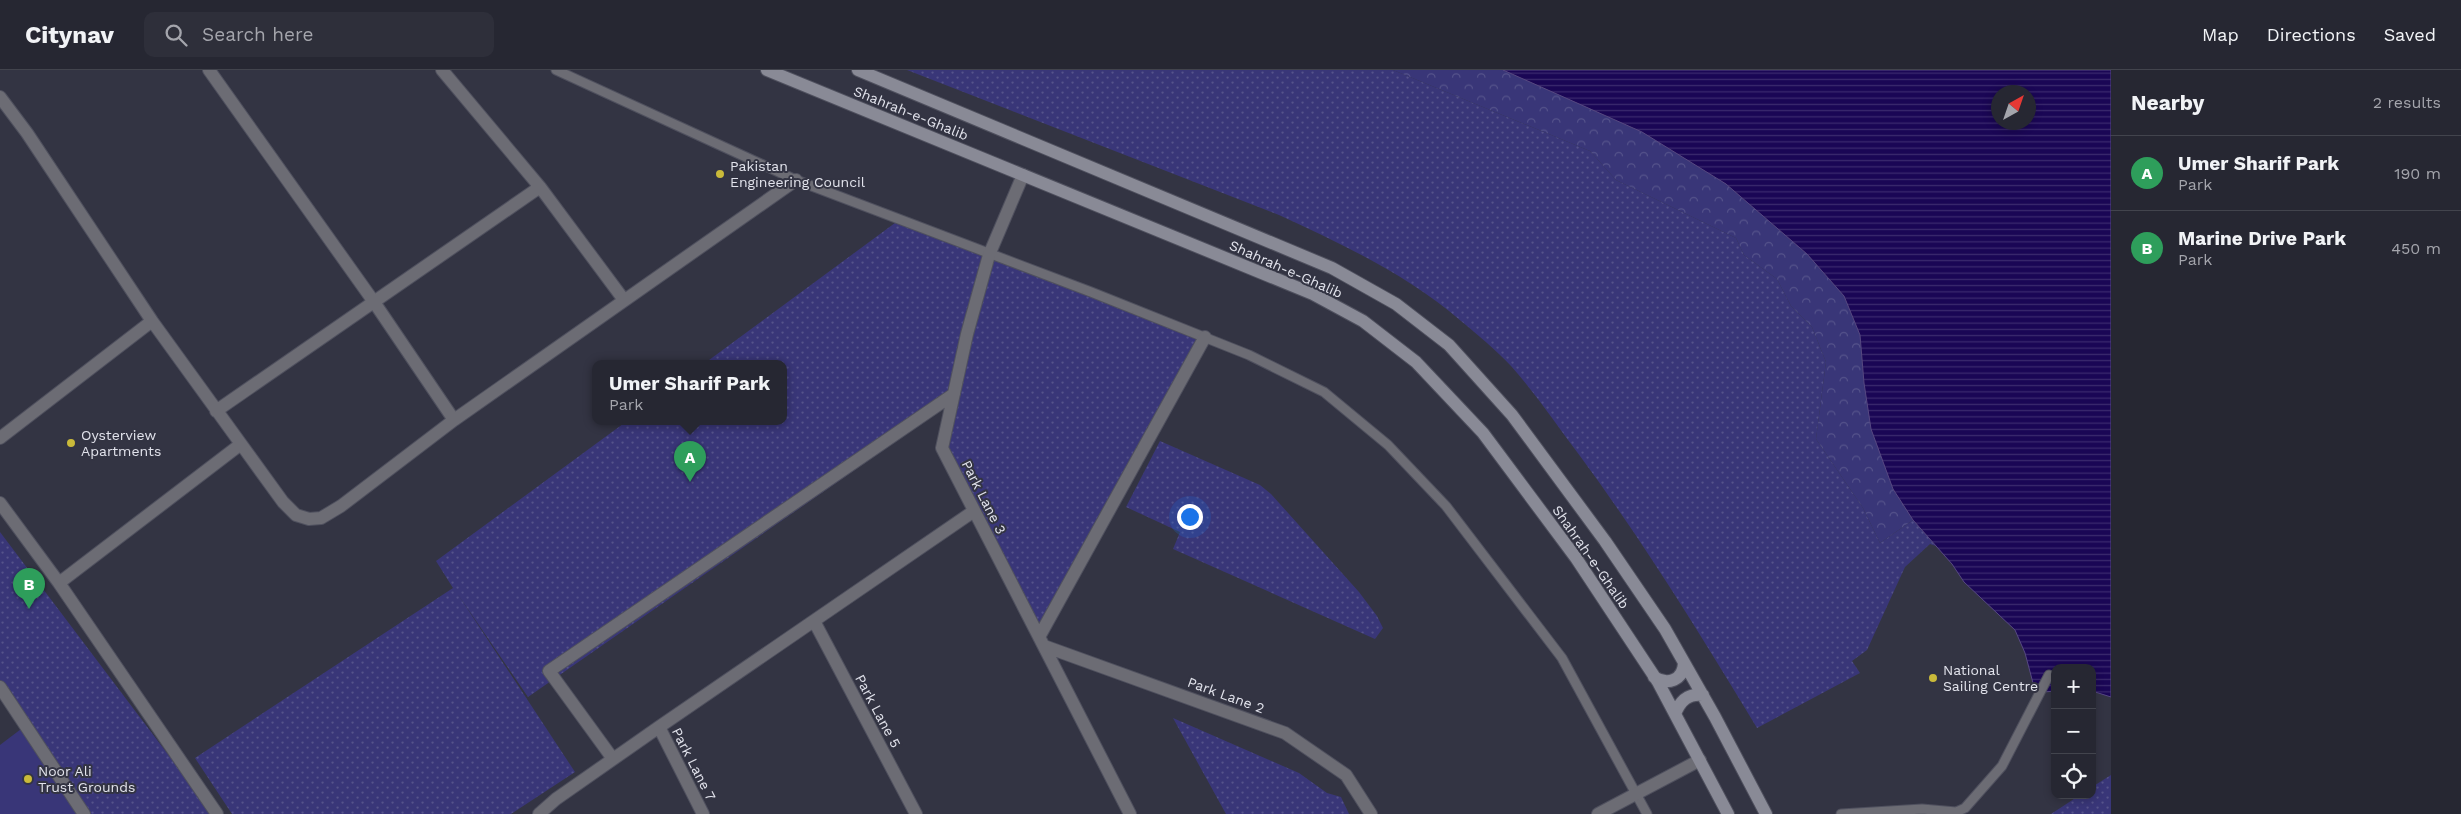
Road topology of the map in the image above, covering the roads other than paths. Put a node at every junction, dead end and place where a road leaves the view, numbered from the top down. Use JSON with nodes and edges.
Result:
{"nodes":[{"id":1,"x":209,"y":70,"type":"edge"},
{"id":2,"x":442,"y":70,"type":"edge"},
{"id":3,"x":556,"y":70,"type":"edge"},
{"id":4,"x":767,"y":70,"type":"edge"},
{"id":5,"x":858,"y":70,"type":"edge"},
{"id":6,"x":0,"y":97,"type":"edge"},
{"id":7,"x":1023,"y":175,"type":"junction"},
{"id":8,"x":796,"y":180,"type":"junction"},
{"id":9,"x":540,"y":187,"type":"junction"},
{"id":10,"x":989,"y":256,"type":"junction"},
{"id":11,"x":624,"y":300,"type":"junction"},
{"id":12,"x":374,"y":302,"type":"junction"},
{"id":13,"x":152,"y":321,"type":"junction"},
{"id":14,"x":1205,"y":337,"type":"junction"},
{"id":15,"x":954,"y":394,"type":"junction"},
{"id":16,"x":216,"y":411,"type":"junction"},
{"id":17,"x":454,"y":420,"type":"junction"},
{"id":18,"x":0,"y":438,"type":"edge"},
{"id":19,"x":241,"y":444,"type":"junction"},
{"id":20,"x":0,"y":503,"type":"edge"},
{"id":21,"x":974,"y":511,"type":"junction"},
{"id":22,"x":59,"y":583,"type":"junction"},
{"id":23,"x":814,"y":621,"type":"junction"},
{"id":24,"x":1041,"y":642,"type":"junction"},
{"id":25,"x":1684,"y":663,"type":"junction"},
{"id":26,"x":2049,"y":675,"type":"dead end"},
{"id":27,"x":1654,"y":677,"type":"junction"},
{"id":28,"x":0,"y":687,"type":"edge"},
{"id":29,"x":1703,"y":695,"type":"junction"},
{"id":30,"x":1676,"y":714,"type":"junction"},
{"id":31,"x":659,"y":727,"type":"junction"},
{"id":32,"x":613,"y":759,"type":"junction"},
{"id":33,"x":1700,"y":760,"type":"junction"},
{"id":34,"x":1636,"y":794,"type":"junction"},
{"id":35,"x":84,"y":814,"type":"edge"},
{"id":36,"x":217,"y":814,"type":"edge"},
{"id":37,"x":539,"y":814,"type":"edge"},
{"id":38,"x":703,"y":814,"type":"edge"},
{"id":39,"x":916,"y":814,"type":"edge"},
{"id":40,"x":1130,"y":814,"type":"edge"},
{"id":41,"x":1371,"y":814,"type":"edge"},
{"id":42,"x":1598,"y":814,"type":"edge"},
{"id":43,"x":1647,"y":814,"type":"edge"},
{"id":44,"x":1728,"y":814,"type":"edge"},
{"id":45,"x":1766,"y":814,"type":"edge"},
{"id":46,"x":1841,"y":814,"type":"edge"}],
"edges":[{"from":1,"to":12,"type":"street"},
{"from":2,"to":9,"type":"street"},
{"from":3,"to":8,"type":"lane"},
{"from":4,"to":7,"type":"main road","name":"Shahrah-e-Ghalib"},
{"from":5,"to":25,"type":"main road","name":"Shahrah-e-Ghalib"},
{"from":6,"to":13,"type":"street"},
{"from":7,"to":10,"type":"street","name":"Park Lane 3"},
{"from":7,"to":27,"type":"main road","name":"Shahrah-e-Ghalib"},
{"from":8,"to":10,"type":"lane"},
{"from":8,"to":11,"type":"street"},
{"from":9,"to":11,"type":"street"},
{"from":9,"to":12,"type":"street"},
{"from":10,"to":14,"type":"lane"},
{"from":10,"to":15,"type":"street","name":"Park Lane 3"},
{"from":11,"to":17,"type":"street"},
{"from":12,"to":16,"type":"street"},
{"from":12,"to":17,"type":"street"},
{"from":13,"to":16,"type":"street"},
{"from":13,"to":18,"type":"street"},
{"from":14,"to":24,"type":"street"},
{"from":14,"to":34,"type":"lane"},
{"from":15,"to":21,"type":"street","name":"Park Lane 3"},
{"from":15,"to":32,"type":"street"},
{"from":16,"to":19,"type":"street"},
{"from":17,"to":19,"type":"street"},
{"from":19,"to":22,"type":"street"},
{"from":20,"to":22,"type":"street"},
{"from":21,"to":23,"type":"street"},
{"from":21,"to":24,"type":"street","name":"Park Lane 3"},
{"from":22,"to":36,"type":"street"},
{"from":23,"to":31,"type":"street"},
{"from":23,"to":39,"type":"street","name":"Park Lane 5"},
{"from":24,"to":40,"type":"street","name":"Park Lane 3"},
{"from":24,"to":41,"type":"street","name":"Park Lane 2"},
{"from":25,"to":27,"type":"main road"},
{"from":25,"to":29,"type":"main road","name":"Shahrah-e-Ghalib"},
{"from":26,"to":46,"type":"lane"},
{"from":27,"to":30,"type":"main road","name":"Shahrah-e-Ghalib"},
{"from":28,"to":35,"type":"street"},
{"from":29,"to":30,"type":"main road"},
{"from":29,"to":45,"type":"main road"},
{"from":30,"to":33,"type":"main road","name":"Shahrah-e-Ghalib"},
{"from":31,"to":32,"type":"street"},
{"from":31,"to":38,"type":"street","name":"Park Lane 7"},
{"from":32,"to":37,"type":"street"},
{"from":33,"to":34,"type":"street"},
{"from":33,"to":44,"type":"main road"},
{"from":34,"to":42,"type":"street"},
{"from":34,"to":43,"type":"lane"}]}
